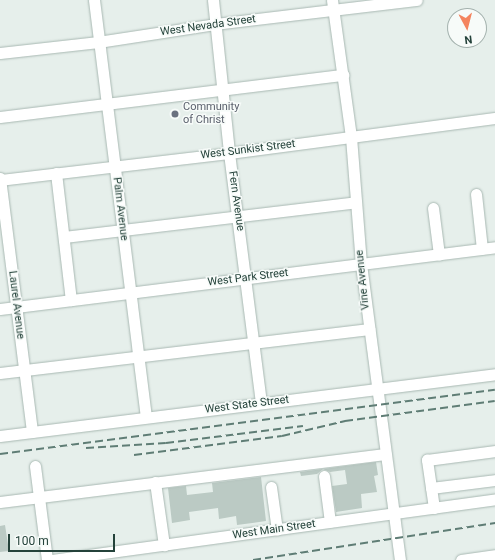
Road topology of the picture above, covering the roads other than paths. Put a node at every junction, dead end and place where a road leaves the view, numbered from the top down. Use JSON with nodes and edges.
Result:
{"nodes":[{"id":1,"x":94,"y":0,"type":"edge"},
{"id":2,"x":213,"y":0,"type":"edge"},
{"id":3,"x":417,"y":0,"type":"edge"},
{"id":4,"x":392,"y":1,"type":"edge"},
{"id":5,"x":333,"y":5,"type":"edge"},
{"id":6,"x":215,"y":24,"type":"junction"},
{"id":7,"x":98,"y":42,"type":"junction"},
{"id":8,"x":0,"y":53,"type":"edge"},
{"id":9,"x":342,"y":75,"type":"junction"},
{"id":10,"x":222,"y":90,"type":"junction"},
{"id":11,"x":107,"y":104,"type":"junction"},
{"id":12,"x":0,"y":117,"type":"edge"},
{"id":13,"x":495,"y":118,"type":"edge"},
{"id":14,"x":351,"y":137,"type":"junction"},
{"id":15,"x":229,"y":153,"type":"junction"},
{"id":16,"x":115,"y":166,"type":"junction"},
{"id":17,"x":56,"y":173,"type":"junction"},
{"id":18,"x":0,"y":180,"type":"edge"},
{"id":19,"x":476,"y":194,"type":"dead end"},
{"id":20,"x":356,"y":202,"type":"junction"},
{"id":21,"x":433,"y":208,"type":"dead end"},
{"id":22,"x":238,"y":216,"type":"junction"},
{"id":23,"x":123,"y":230,"type":"junction"},
{"id":24,"x":64,"y":237,"type":"junction"},
{"id":25,"x":495,"y":247,"type":"edge"},
{"id":26,"x":482,"y":249,"type":"junction"},
{"id":27,"x":439,"y":255,"type":"junction"},
{"id":28,"x":361,"y":264,"type":"junction"},
{"id":29,"x":246,"y":278,"type":"junction"},
{"id":30,"x":130,"y":293,"type":"junction"},
{"id":31,"x":71,"y":300,"type":"junction"},
{"id":32,"x":16,"y":307,"type":"junction"},
{"id":33,"x":0,"y":309,"type":"edge"},
{"id":34,"x":369,"y":329,"type":"junction"},
{"id":35,"x":254,"y":343,"type":"junction"},
{"id":36,"x":139,"y":357,"type":"junction"},
{"id":37,"x":24,"y":370,"type":"junction"},
{"id":38,"x":0,"y":373,"type":"edge"},
{"id":39,"x":495,"y":374,"type":"edge"},
{"id":40,"x":376,"y":389,"type":"junction"},
{"id":41,"x":261,"y":403,"type":"junction"},
{"id":42,"x":146,"y":417,"type":"junction"},
{"id":43,"x":32,"y":432,"type":"junction"},
{"id":44,"x":0,"y":436,"type":"edge"},
{"id":45,"x":495,"y":451,"type":"edge"},
{"id":46,"x":385,"y":454,"type":"junction"},
{"id":47,"x":35,"y":466,"type":"dead end"},
{"id":48,"x":324,"y":476,"type":"dead end"},
{"id":49,"x":495,"y":480,"type":"edge"},
{"id":50,"x":155,"y":482,"type":"junction"},
{"id":51,"x":271,"y":487,"type":"dead end"},
{"id":52,"x":431,"y":488,"type":"junction"},
{"id":53,"x":39,"y":497,"type":"junction"},
{"id":54,"x":495,"y":499,"type":"edge"},
{"id":55,"x":0,"y":502,"type":"edge"},
{"id":56,"x":434,"y":508,"type":"junction"},
{"id":57,"x":393,"y":514,"type":"junction"},
{"id":58,"x":330,"y":522,"type":"junction"},
{"id":59,"x":277,"y":530,"type":"junction"},
{"id":60,"x":164,"y":545,"type":"junction"},
{"id":61,"x":495,"y":555,"type":"edge"},
{"id":62,"x":47,"y":560,"type":"edge"},
{"id":63,"x":52,"y":560,"type":"edge"},
{"id":64,"x":400,"y":560,"type":"edge"},
{"id":65,"x":461,"y":560,"type":"edge"}],
"edges":[{"from":1,"to":7,"type":"street","name":"Palm Avenue"},
{"from":2,"to":6,"type":"street","name":"Fern Avenue"},
{"from":3,"to":4,"type":"street","name":"West Nevada Street"},
{"from":4,"to":5,"type":"street","name":"West Nevada Street"},
{"from":5,"to":6,"type":"street","name":"West Nevada Street"},
{"from":5,"to":9,"type":"street","name":"Vine Avenue"},
{"from":6,"to":7,"type":"street","name":"West Nevada Street"},
{"from":6,"to":10,"type":"street","name":"Fern Avenue"},
{"from":7,"to":8,"type":"street","name":"West Nevada Street"},
{"from":7,"to":11,"type":"street","name":"Palm Avenue"},
{"from":9,"to":10,"type":"street"},
{"from":9,"to":14,"type":"street","name":"Vine Avenue"},
{"from":10,"to":11,"type":"street"},
{"from":10,"to":15,"type":"street","name":"Fern Avenue"},
{"from":11,"to":12,"type":"street"},
{"from":11,"to":16,"type":"street","name":"Palm Avenue"},
{"from":13,"to":14,"type":"street","name":"West Sunkist Street"},
{"from":14,"to":15,"type":"street","name":"West Sunkist Street"},
{"from":14,"to":20,"type":"street","name":"Vine Avenue"},
{"from":15,"to":16,"type":"street","name":"West Sunkist Street"},
{"from":15,"to":22,"type":"street","name":"Fern Avenue"},
{"from":16,"to":17,"type":"street","name":"West Sunkist Street"},
{"from":16,"to":23,"type":"street","name":"Palm Avenue"},
{"from":17,"to":18,"type":"street","name":"West Sunkist Street"},
{"from":17,"to":24,"type":"street"},
{"from":18,"to":32,"type":"street","name":"Laurel Avenue"},
{"from":19,"to":26,"type":"street"},
{"from":20,"to":22,"type":"street"},
{"from":20,"to":28,"type":"street","name":"Vine Avenue"},
{"from":21,"to":27,"type":"street"},
{"from":22,"to":23,"type":"street"},
{"from":22,"to":29,"type":"street","name":"Fern Avenue"},
{"from":23,"to":24,"type":"street"},
{"from":23,"to":30,"type":"street","name":"Palm Avenue"},
{"from":24,"to":31,"type":"street"},
{"from":25,"to":26,"type":"street","name":"West Park Street"},
{"from":26,"to":27,"type":"street","name":"West Park Street"},
{"from":27,"to":28,"type":"street","name":"West Park Street"},
{"from":28,"to":29,"type":"street","name":"West Park Street"},
{"from":28,"to":34,"type":"street","name":"Vine Avenue"},
{"from":29,"to":30,"type":"street","name":"West Park Street"},
{"from":29,"to":35,"type":"street","name":"Fern Avenue"},
{"from":30,"to":31,"type":"street","name":"West Park Street"},
{"from":30,"to":36,"type":"street","name":"Palm Avenue"},
{"from":31,"to":32,"type":"street","name":"West Park Street"},
{"from":32,"to":33,"type":"street","name":"West Park Street"},
{"from":32,"to":37,"type":"street","name":"Laurel Avenue"},
{"from":34,"to":35,"type":"street"},
{"from":34,"to":40,"type":"street","name":"Vine Avenue"},
{"from":35,"to":36,"type":"street"},
{"from":35,"to":41,"type":"street","name":"Fern Avenue"},
{"from":36,"to":37,"type":"street"},
{"from":36,"to":42,"type":"street","name":"Palm Avenue"},
{"from":37,"to":38,"type":"street"},
{"from":37,"to":43,"type":"street","name":"Laurel Avenue"},
{"from":39,"to":40,"type":"street","name":"West State Street"},
{"from":40,"to":41,"type":"street","name":"West State Street"},
{"from":40,"to":46,"type":"street","name":"Vine Avenue"},
{"from":41,"to":42,"type":"street","name":"West State Street"},
{"from":42,"to":43,"type":"street","name":"West State Street"},
{"from":43,"to":44,"type":"street","name":"West State Street"},
{"from":45,"to":52,"type":"street"},
{"from":46,"to":50,"type":"street"},
{"from":46,"to":57,"type":"street","name":"Vine Avenue"},
{"from":47,"to":53,"type":"street"},
{"from":48,"to":58,"type":"street"},
{"from":49,"to":52,"type":"street"},
{"from":50,"to":53,"type":"street"},
{"from":50,"to":60,"type":"street"},
{"from":51,"to":59,"type":"street"},
{"from":52,"to":56,"type":"street"},
{"from":53,"to":55,"type":"street"},
{"from":53,"to":62,"type":"street"},
{"from":54,"to":56,"type":"street","name":"West Main Street"},
{"from":56,"to":57,"type":"street","name":"West Main Street"},
{"from":57,"to":58,"type":"street","name":"West Main Street"},
{"from":57,"to":64,"type":"street","name":"Vine Avenue"},
{"from":58,"to":59,"type":"street","name":"West Main Street"},
{"from":59,"to":60,"type":"street","name":"West Main Street"},
{"from":60,"to":63,"type":"street","name":"West Main Street"},
{"from":61,"to":65,"type":"street"}]}
